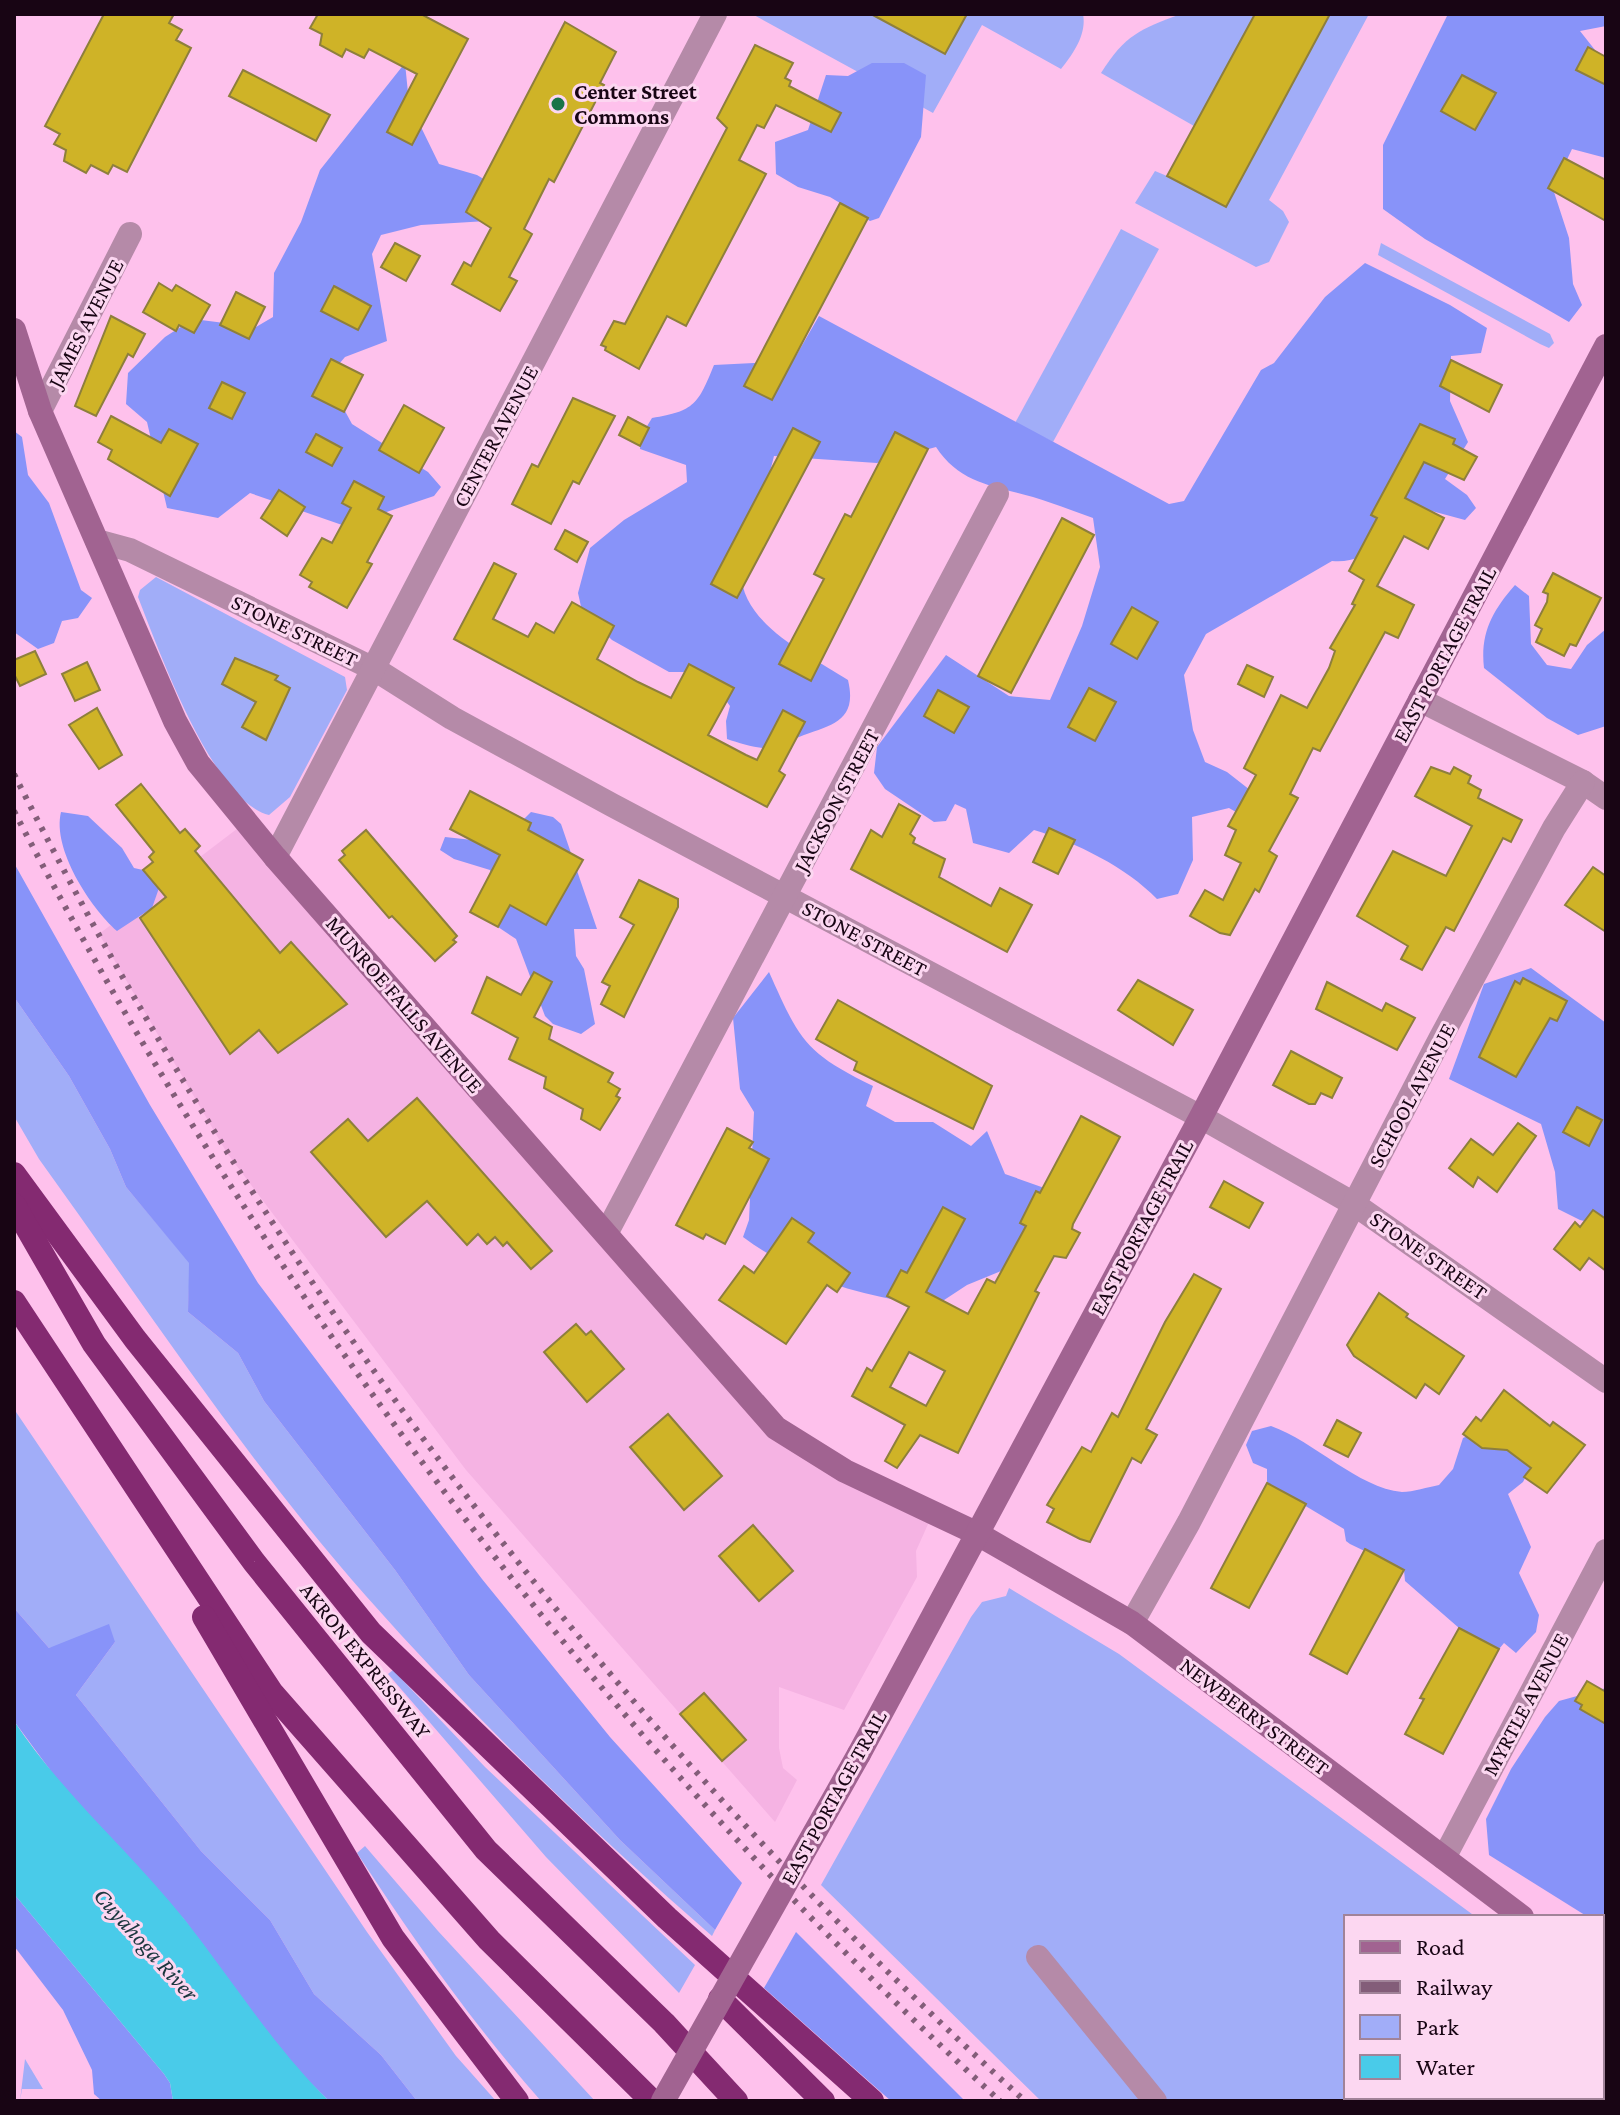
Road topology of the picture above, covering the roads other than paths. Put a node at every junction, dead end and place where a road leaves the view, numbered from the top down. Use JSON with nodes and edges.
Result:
{"nodes":[{"id":1,"x":715,"y":14,"type":"edge"},
{"id":2,"x":130,"y":234,"type":"dead end"},
{"id":3,"x":14,"y":330,"type":"edge"},
{"id":4,"x":1606,"y":346,"type":"edge"},
{"id":5,"x":40,"y":411,"type":"junction"},
{"id":6,"x":997,"y":494,"type":"dead end"},
{"id":7,"x":97,"y":541,"type":"junction"},
{"id":8,"x":376,"y":670,"type":"junction"},
{"id":9,"x":1420,"y":700,"type":"junction"},
{"id":10,"x":1583,"y":782,"type":"junction"},
{"id":11,"x":1606,"y":798,"type":"edge"},
{"id":12,"x":275,"y":857,"type":"junction"},
{"id":13,"x":785,"y":896,"type":"junction"},
{"id":14,"x":1201,"y":1117,"type":"junction"},
{"id":15,"x":14,"y":1174,"type":"edge"},
{"id":16,"x":1354,"y":1204,"type":"junction"},
{"id":17,"x":14,"y":1205,"type":"edge"},
{"id":18,"x":607,"y":1232,"type":"junction"},
{"id":19,"x":14,"y":1302,"type":"edge"},
{"id":20,"x":1606,"y":1381,"type":"edge"},
{"id":21,"x":85,"y":1410,"type":"junction"},
{"id":22,"x":976,"y":1533,"type":"junction"},
{"id":23,"x":1606,"y":1551,"type":"edge"},
{"id":24,"x":1132,"y":1623,"type":"junction"},
{"id":25,"x":1444,"y":1858,"type":"junction"},
{"id":26,"x":1519,"y":1915,"type":"edge"},
{"id":27,"x":1038,"y":1957,"type":"dead end"},
{"id":28,"x":720,"y":1999,"type":"junction"},
{"id":29,"x":517,"y":2101,"type":"edge"},
{"id":30,"x":652,"y":2101,"type":"edge"},
{"id":31,"x":663,"y":2101,"type":"edge"},
{"id":32,"x":736,"y":2101,"type":"edge"},
{"id":33,"x":823,"y":2101,"type":"edge"},
{"id":34,"x":872,"y":2101,"type":"edge"},
{"id":35,"x":1155,"y":2101,"type":"edge"}],
"edges":[{"from":1,"to":8,"type":"street","name":"CENTER AVENUE"},
{"from":2,"to":5,"type":"street","name":"JAMES AVENUE"},
{"from":3,"to":5,"type":"street","name":"MUNROE FALLS AVENUE"},
{"from":4,"to":9,"type":"street","name":"EAST PORTAGE TRAIL"},
{"from":5,"to":7,"type":"street","name":"MUNROE FALLS AVENUE"},
{"from":6,"to":13,"type":"street","name":"JACKSON STREET"},
{"from":7,"to":8,"type":"street","name":"STONE STREET"},
{"from":7,"to":12,"type":"street","name":"MUNROE FALLS AVENUE"},
{"from":8,"to":12,"type":"street","name":"CENTER AVENUE"},
{"from":8,"to":13,"type":"street","name":"STONE STREET"},
{"from":9,"to":10,"type":"street"},
{"from":9,"to":14,"type":"street","name":"EAST PORTAGE TRAIL"},
{"from":10,"to":11,"type":"street"},
{"from":10,"to":16,"type":"street","name":"SCHOOL AVENUE"},
{"from":12,"to":18,"type":"street","name":"MUNROE FALLS AVENUE"},
{"from":13,"to":14,"type":"street","name":"STONE STREET"},
{"from":13,"to":18,"type":"street","name":"JACKSON STREET"},
{"from":14,"to":16,"type":"street","name":"STONE STREET"},
{"from":14,"to":22,"type":"street","name":"EAST PORTAGE TRAIL"},
{"from":15,"to":34,"type":"highway"},
{"from":16,"to":20,"type":"street","name":"STONE STREET"},
{"from":16,"to":24,"type":"street","name":"SCHOOL AVENUE"},
{"from":17,"to":32,"type":"highway","name":"AKRON EXPRESSWAY"},
{"from":18,"to":22,"type":"street","name":"MUNROE FALLS AVENUE"},
{"from":19,"to":21,"type":"highway"},
{"from":21,"to":29,"type":"highway"},
{"from":21,"to":30,"type":"highway"},
{"from":22,"to":24,"type":"street","name":"NEWBERRY STREET"},
{"from":22,"to":28,"type":"street","name":"EAST PORTAGE TRAIL","bridge":true},
{"from":23,"to":25,"type":"street","name":"MYRTLE AVENUE"},
{"from":24,"to":25,"type":"street","name":"NEWBERRY STREET"},
{"from":25,"to":26,"type":"street","name":"NEWBERRY STREET"},
{"from":27,"to":35,"type":"street"},
{"from":28,"to":31,"type":"street","name":"EAST PORTAGE TRAIL","bridge":true},
{"from":28,"to":33,"type":"highway"}]}
